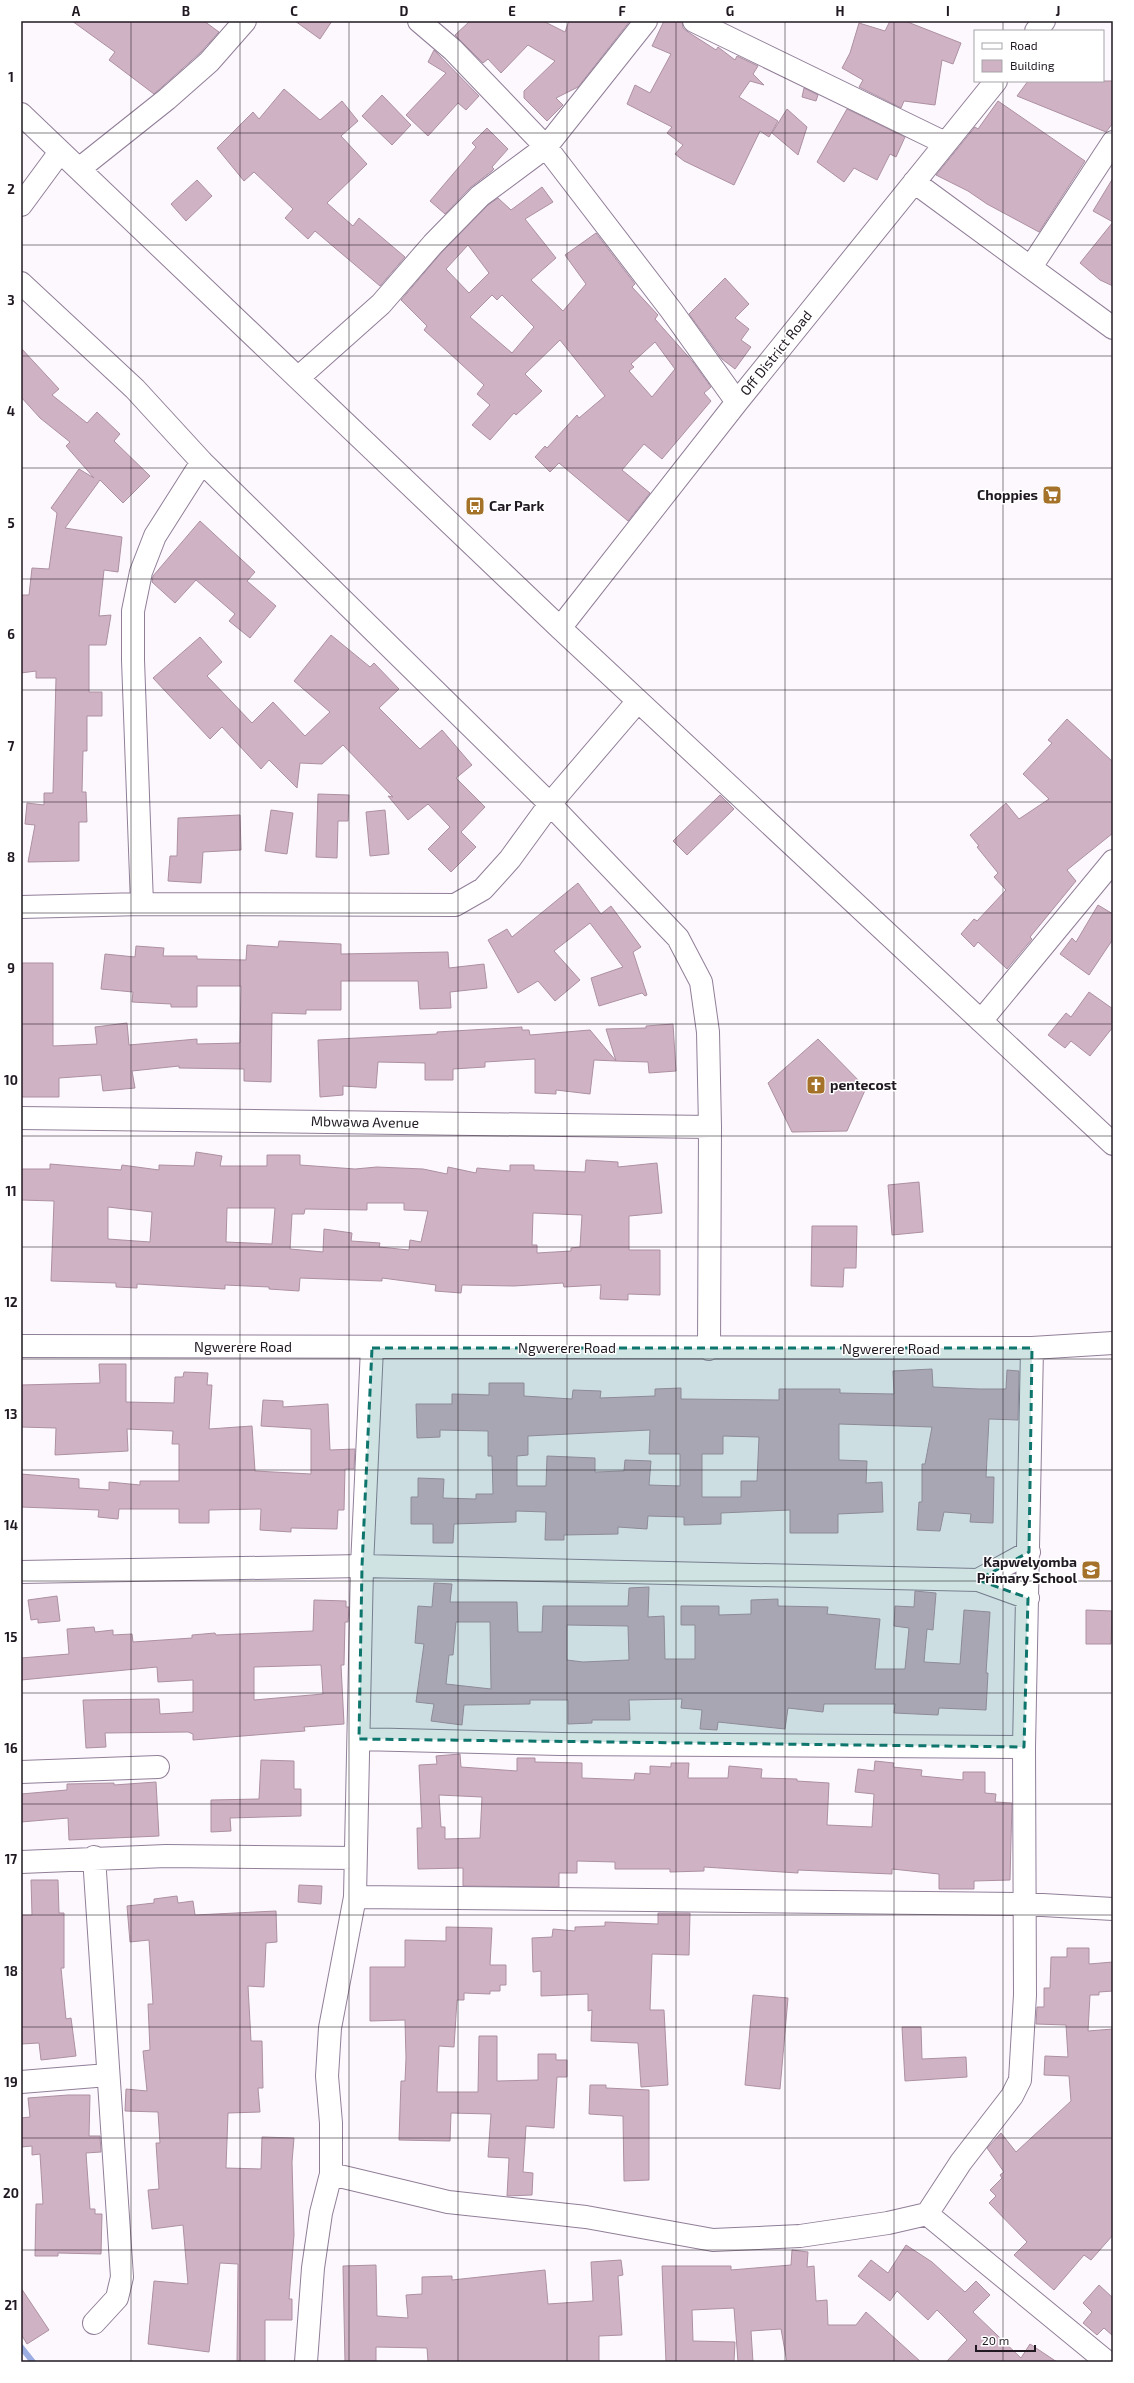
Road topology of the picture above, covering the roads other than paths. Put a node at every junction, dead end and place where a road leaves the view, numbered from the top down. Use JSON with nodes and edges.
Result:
{"nodes":[{"id":1,"x":245,"y":21,"type":"edge"},
{"id":2,"x":420,"y":21,"type":"edge"},
{"id":3,"x":646,"y":21,"type":"edge"},
{"id":4,"x":694,"y":21,"type":"edge"},
{"id":5,"x":1044,"y":21,"type":"edge"},
{"id":6,"x":1037,"y":30,"type":"edge"},
{"id":7,"x":995,"y":82,"type":"edge"},
{"id":8,"x":21,"y":114,"type":"edge"},
{"id":9,"x":1113,"y":142,"type":"edge"},
{"id":10,"x":945,"y":143,"type":"junction"},
{"id":11,"x":546,"y":147,"type":"junction"},
{"id":12,"x":60,"y":152,"type":"junction"},
{"id":13,"x":78,"y":169,"type":"junction"},
{"id":14,"x":914,"y":182,"type":"junction"},
{"id":15,"x":21,"y":205,"type":"edge"},
{"id":16,"x":1031,"y":267,"type":"junction"},
{"id":17,"x":21,"y":283,"type":"edge"},
{"id":18,"x":1113,"y":328,"type":"edge"},
{"id":19,"x":299,"y":377,"type":"junction"},
{"id":20,"x":737,"y":402,"type":"junction"},
{"id":21,"x":202,"y":462,"type":"junction"},
{"id":22,"x":560,"y":628,"type":"junction"},
{"id":23,"x":638,"y":701,"type":"junction"},
{"id":24,"x":550,"y":804,"type":"junction"},
{"id":25,"x":1113,"y":861,"type":"edge"},
{"id":26,"x":142,"y":904,"type":"junction"},
{"id":27,"x":21,"y":907,"type":"edge"},
{"id":28,"x":981,"y":1021,"type":"junction"},
{"id":29,"x":21,"y":1118,"type":"edge"},
{"id":30,"x":710,"y":1127,"type":"junction"},
{"id":31,"x":1113,"y":1144,"type":"edge"},
{"id":32,"x":1113,"y":1343,"type":"edge"},
{"id":33,"x":21,"y":1346,"type":"edge"},
{"id":34,"x":372,"y":1348,"type":"junction"},
{"id":35,"x":1032,"y":1348,"type":"junction"},
{"id":36,"x":709,"y":1349,"type":"junction"},
{"id":37,"x":1029,"y":1552,"type":"junction"},
{"id":38,"x":362,"y":1566,"type":"junction"},
{"id":39,"x":21,"y":1572,"type":"edge"},
{"id":40,"x":978,"y":1580,"type":"junction"},
{"id":41,"x":1028,"y":1598,"type":"junction"},
{"id":42,"x":359,"y":1739,"type":"junction"},
{"id":43,"x":1024,"y":1747,"type":"junction"},
{"id":44,"x":158,"y":1768,"type":"dead end"},
{"id":45,"x":21,"y":1772,"type":"edge"},
{"id":46,"x":94,"y":1857,"type":"junction"},
{"id":47,"x":355,"y":1858,"type":"junction"},
{"id":48,"x":21,"y":1862,"type":"edge"},
{"id":49,"x":355,"y":1897,"type":"junction"},
{"id":50,"x":1025,"y":1904,"type":"junction"},
{"id":51,"x":1113,"y":1909,"type":"edge"},
{"id":52,"x":108,"y":2075,"type":"junction"},
{"id":53,"x":21,"y":2082,"type":"edge"},
{"id":54,"x":331,"y":2174,"type":"junction"},
{"id":55,"x":927,"y":2214,"type":"junction"},
{"id":56,"x":94,"y":2323,"type":"dead end"},
{"id":57,"x":1082,"y":2354,"type":"edge"},
{"id":58,"x":306,"y":2362,"type":"edge"},
{"id":59,"x":1107,"y":2362,"type":"edge"}],
"edges":[{"from":1,"to":13,"type":"street"},
{"from":2,"to":11,"type":"street"},
{"from":3,"to":11,"type":"street"},
{"from":4,"to":10,"type":"street"},
{"from":5,"to":6,"type":"street"},
{"from":7,"to":10,"type":"street","name":"Off District Road"},
{"from":8,"to":12,"type":"street"},
{"from":9,"to":16,"type":"street"},
{"from":10,"to":14,"type":"street","name":"Off District Road"},
{"from":11,"to":19,"type":"street"},
{"from":11,"to":20,"type":"street"},
{"from":12,"to":13,"type":"street"},
{"from":12,"to":15,"type":"street"},
{"from":13,"to":19,"type":"street"},
{"from":14,"to":16,"type":"street"},
{"from":14,"to":20,"type":"street","name":"Off District Road"},
{"from":16,"to":18,"type":"street"},
{"from":17,"to":21,"type":"street"},
{"from":19,"to":22,"type":"street"},
{"from":20,"to":22,"type":"street","name":"Off District Road"},
{"from":21,"to":24,"type":"street"},
{"from":21,"to":26,"type":"street"},
{"from":22,"to":23,"type":"street"},
{"from":23,"to":24,"type":"street"},
{"from":23,"to":28,"type":"street"},
{"from":24,"to":26,"type":"street"},
{"from":24,"to":30,"type":"street"},
{"from":25,"to":28,"type":"street"},
{"from":26,"to":27,"type":"street"},
{"from":28,"to":31,"type":"street"},
{"from":29,"to":30,"type":"street","name":"Mbwawa Avenue"},
{"from":30,"to":36,"type":"street"},
{"from":32,"to":35,"type":"street","name":"Ngwerere Road"},
{"from":33,"to":34,"type":"street","name":"Ngwerere Road"},
{"from":34,"to":36,"type":"street","name":"Ngwerere Road"},
{"from":34,"to":38,"type":"street"},
{"from":35,"to":36,"type":"street","name":"Ngwerere Road"},
{"from":35,"to":37,"type":"street"},
{"from":37,"to":40,"type":"street"},
{"from":37,"to":41,"type":"street"},
{"from":38,"to":39,"type":"street"},
{"from":38,"to":40,"type":"street"},
{"from":38,"to":42,"type":"street"},
{"from":40,"to":41,"type":"street"},
{"from":41,"to":43,"type":"street"},
{"from":42,"to":43,"type":"street"},
{"from":42,"to":47,"type":"street"},
{"from":43,"to":50,"type":"street"},
{"from":44,"to":45,"type":"street"},
{"from":46,"to":47,"type":"street"},
{"from":46,"to":48,"type":"street"},
{"from":46,"to":52,"type":"street"},
{"from":47,"to":49,"type":"street"},
{"from":49,"to":50,"type":"street"},
{"from":49,"to":54,"type":"street"},
{"from":50,"to":51,"type":"street"},
{"from":50,"to":55,"type":"street"},
{"from":52,"to":53,"type":"street"},
{"from":52,"to":56,"type":"street"},
{"from":54,"to":55,"type":"street"},
{"from":54,"to":58,"type":"street"},
{"from":55,"to":57,"type":"street"},
{"from":57,"to":59,"type":"street"}]}
